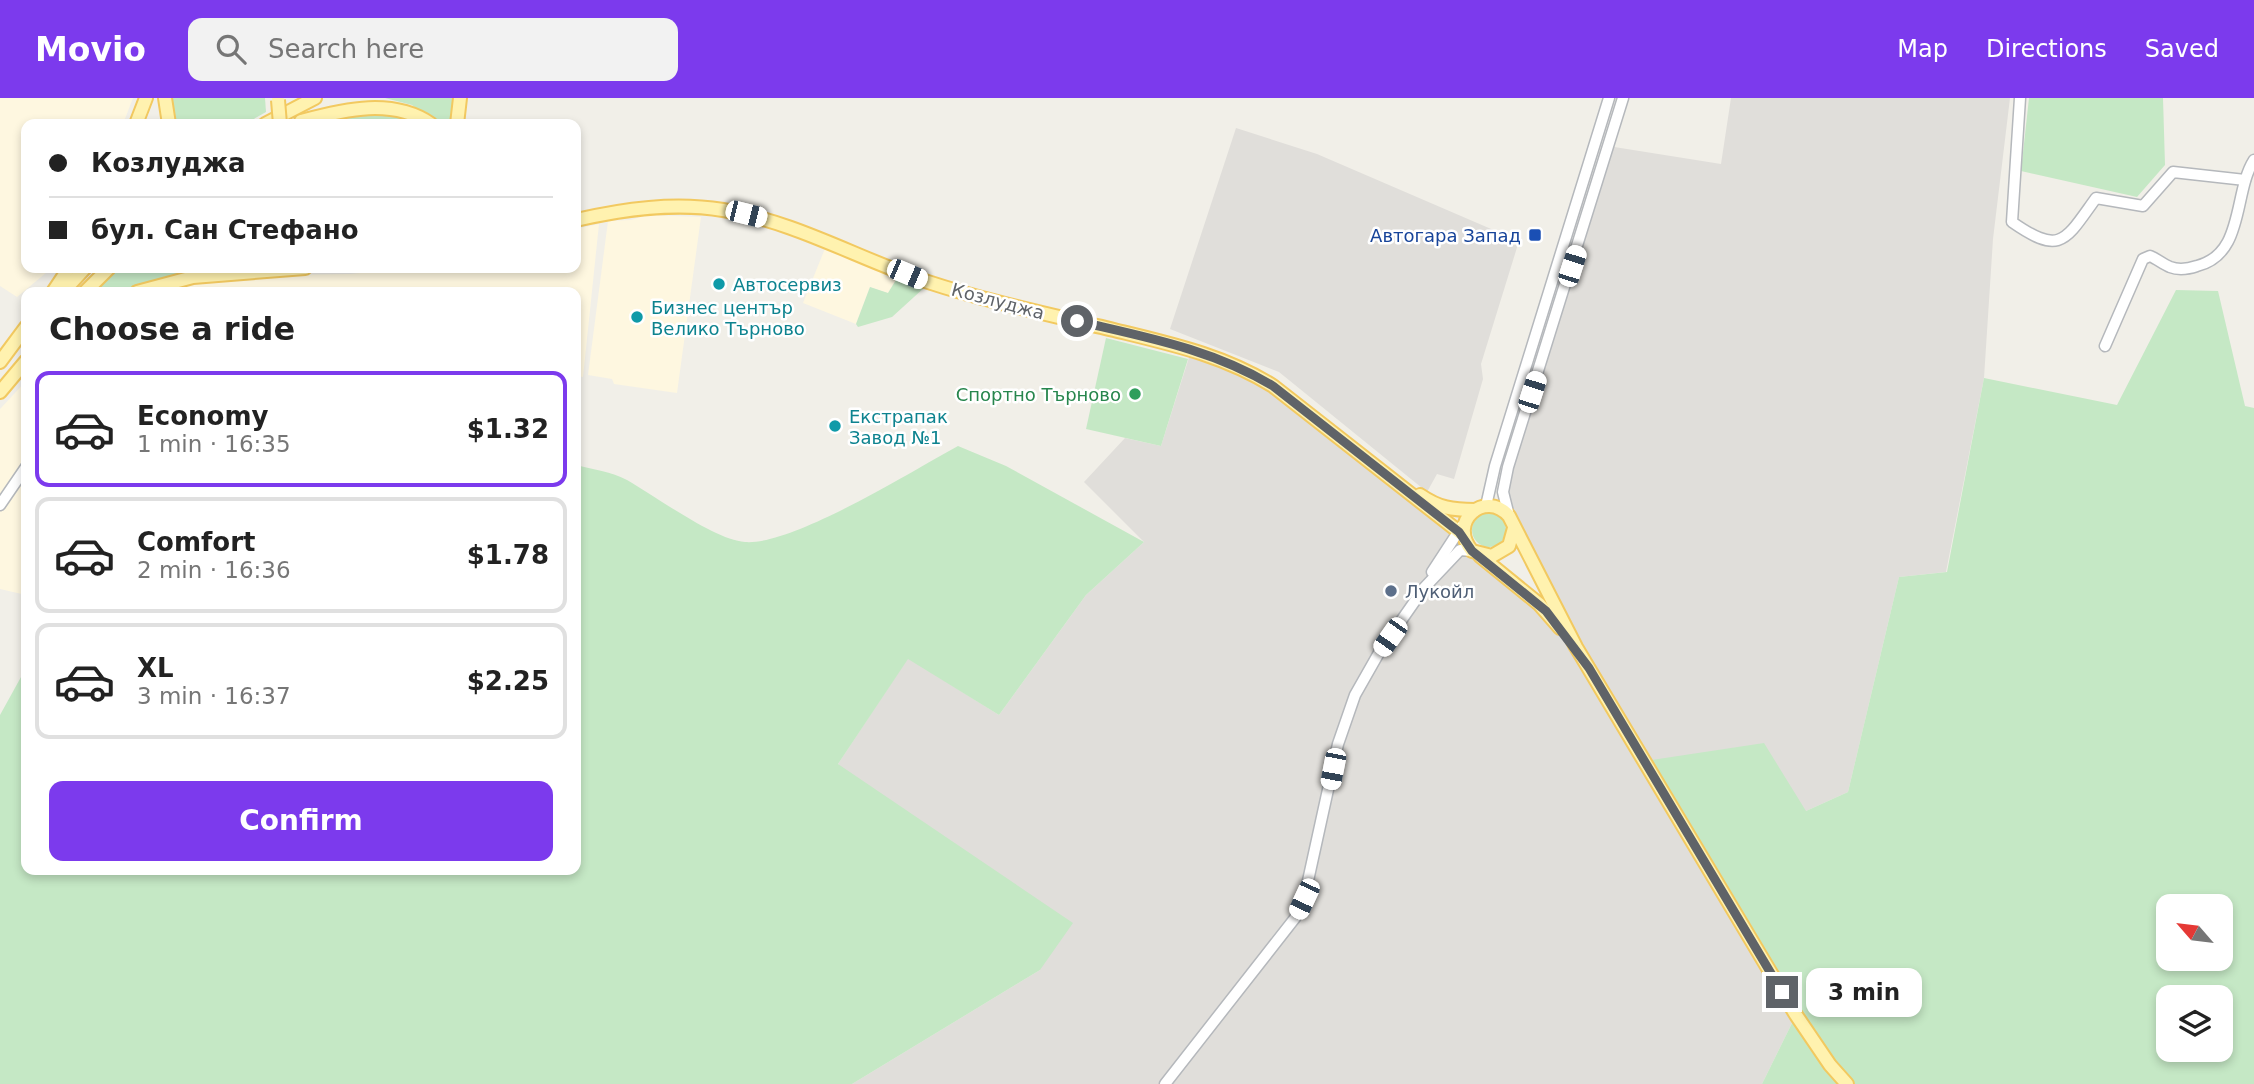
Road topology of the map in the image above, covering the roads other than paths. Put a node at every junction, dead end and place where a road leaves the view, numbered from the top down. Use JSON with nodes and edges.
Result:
{"nodes":[{"id":1,"x":146,"y":98,"type":"edge"},
{"id":2,"x":165,"y":98,"type":"edge"},
{"id":3,"x":309,"y":98,"type":"edge"},
{"id":4,"x":315,"y":98,"type":"edge"},
{"id":5,"x":350,"y":98,"type":"edge"},
{"id":6,"x":460,"y":98,"type":"edge"},
{"id":7,"x":1609,"y":98,"type":"edge"},
{"id":8,"x":1623,"y":98,"type":"edge"},
{"id":9,"x":2021,"y":98,"type":"edge"},
{"id":10,"x":277,"y":99,"type":"edge"},
{"id":11,"x":295,"y":107,"type":"junction"},
{"id":12,"x":138,"y":119,"type":"edge"},
{"id":13,"x":168,"y":119,"type":"edge"},
{"id":14,"x":274,"y":119,"type":"edge"},
{"id":15,"x":279,"y":119,"type":"edge"},
{"id":16,"x":304,"y":119,"type":"edge"},
{"id":17,"x":309,"y":119,"type":"edge"},
{"id":18,"x":425,"y":119,"type":"edge"},
{"id":19,"x":458,"y":119,"type":"edge"},
{"id":20,"x":2254,"y":160,"type":"edge"},
{"id":21,"x":2245,"y":180,"type":"junction"},
{"id":22,"x":581,"y":217,"type":"edge"},
{"id":23,"x":80,"y":273,"type":"edge"},
{"id":24,"x":103,"y":273,"type":"edge"},
{"id":25,"x":243,"y":273,"type":"edge"},
{"id":26,"x":68,"y":287,"type":"edge"},
{"id":27,"x":90,"y":287,"type":"edge"},
{"id":28,"x":156,"y":287,"type":"edge"},
{"id":29,"x":21,"y":334,"type":"edge"},
{"id":30,"x":21,"y":342,"type":"edge"},
{"id":31,"x":2105,"y":346,"type":"dead end"},
{"id":32,"x":0,"y":362,"type":"edge"},
{"id":33,"x":0,"y":367,"type":"edge"},
{"id":34,"x":21,"y":367,"type":"edge"},
{"id":35,"x":21,"y":377,"type":"edge"},
{"id":36,"x":0,"y":392,"type":"edge"},
{"id":37,"x":0,"y":398,"type":"edge"},
{"id":38,"x":1376,"y":468,"type":"junction"},
{"id":39,"x":21,"y":474,"type":"edge"},
{"id":40,"x":0,"y":505,"type":"edge"},
{"id":41,"x":1481,"y":508,"type":"junction"},
{"id":42,"x":1511,"y":522,"type":"junction"},
{"id":43,"x":1462,"y":530,"type":"junction"},
{"id":44,"x":1476,"y":553,"type":"junction"},
{"id":45,"x":1424,"y":588,"type":"junction"},
{"id":46,"x":1576,"y":647,"type":"junction"},
{"id":47,"x":1166,"y":1084,"type":"edge"},
{"id":48,"x":1847,"y":1084,"type":"edge"}],
"edges":[{"from":1,"to":12,"type":"main road"},
{"from":2,"to":13,"type":"main road"},
{"from":3,"to":11,"type":"main road"},
{"from":4,"to":11,"type":"main road"},
{"from":5,"to":16,"type":"main road"},
{"from":6,"to":19,"type":"main road"},
{"from":7,"to":41,"type":"street"},
{"from":8,"to":42,"type":"street"},
{"from":9,"to":21,"type":"street"},
{"from":10,"to":15,"type":"main road","bridge":true},
{"from":11,"to":14,"type":"main road"},
{"from":17,"to":18,"type":"main road"},
{"from":20,"to":21,"type":"street"},
{"from":21,"to":31,"type":"street"},
{"from":22,"to":38,"type":"main road","name":"Козлуджа"},
{"from":23,"to":26,"type":"main road"},
{"from":24,"to":27,"type":"main road"},
{"from":25,"to":28,"type":"main road"},
{"from":29,"to":32,"type":"main road"},
{"from":30,"to":33,"type":"main road"},
{"from":34,"to":36,"type":"main road"},
{"from":35,"to":37,"type":"main road"},
{"from":38,"to":41,"type":"main road","name":"Козлуджа"},
{"from":38,"to":43,"type":"main road","name":"Козлуджа"},
{"from":39,"to":40,"type":"street"},
{"from":41,"to":42,"type":"main road"},
{"from":41,"to":43,"type":"main road"},
{"from":42,"to":44,"type":"main road"},
{"from":42,"to":46,"type":"main road"},
{"from":43,"to":44,"type":"main road"},
{"from":43,"to":45,"type":"street"},
{"from":44,"to":45,"type":"street"},
{"from":44,"to":46,"type":"main road"},
{"from":45,"to":47,"type":"street"},
{"from":46,"to":48,"type":"main road"}]}
